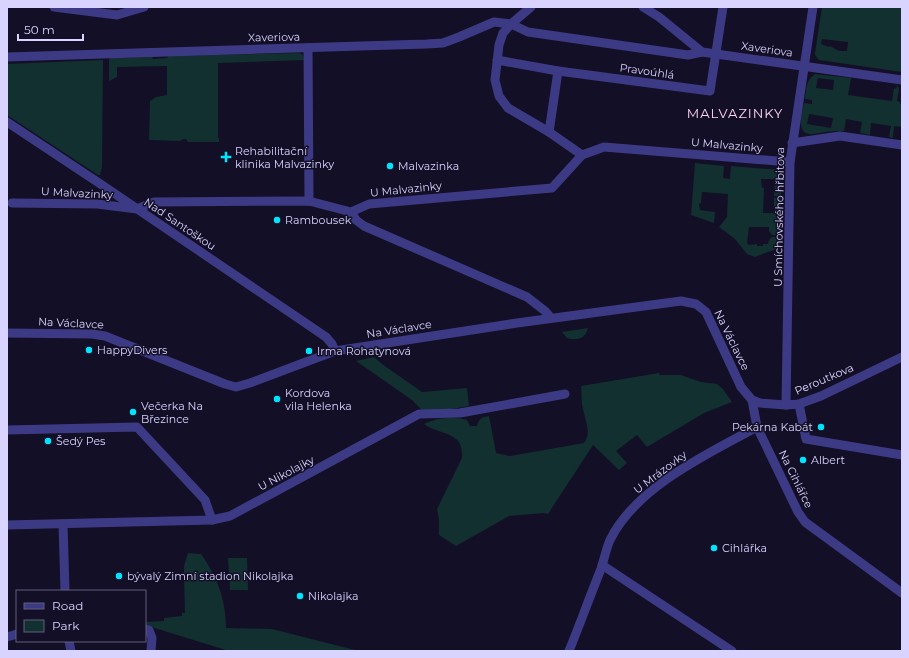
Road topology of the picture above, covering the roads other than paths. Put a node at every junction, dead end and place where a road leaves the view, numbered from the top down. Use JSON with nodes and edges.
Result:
{"nodes":[{"id":1,"x":54,"y":7,"type":"edge"},
{"id":2,"x":144,"y":7,"type":"edge"},
{"id":3,"x":531,"y":7,"type":"edge"},
{"id":4,"x":643,"y":7,"type":"edge"},
{"id":5,"x":723,"y":7,"type":"edge"},
{"id":6,"x":813,"y":7,"type":"edge"},
{"id":7,"x":511,"y":24,"type":"junction"},
{"id":8,"x":308,"y":48,"type":"junction"},
{"id":9,"x":702,"y":52,"type":"junction"},
{"id":10,"x":716,"y":54,"type":"junction"},
{"id":11,"x":7,"y":57,"type":"edge"},
{"id":12,"x":497,"y":60,"type":"junction"},
{"id":13,"x":804,"y":66,"type":"junction"},
{"id":14,"x":558,"y":71,"type":"junction"},
{"id":15,"x":902,"y":80,"type":"edge"},
{"id":16,"x":7,"y":122,"type":"edge"},
{"id":17,"x":549,"y":132,"type":"junction"},
{"id":18,"x":792,"y":143,"type":"junction"},
{"id":19,"x":902,"y":145,"type":"edge"},
{"id":20,"x":582,"y":155,"type":"junction"},
{"id":21,"x":790,"y":162,"type":"junction"},
{"id":22,"x":12,"y":202,"type":"dead end"},
{"id":23,"x":309,"y":202,"type":"junction"},
{"id":24,"x":137,"y":209,"type":"junction"},
{"id":25,"x":352,"y":212,"type":"junction"},
{"id":26,"x":551,"y":318,"type":"junction"},
{"id":27,"x":7,"y":333,"type":"edge"},
{"id":28,"x":335,"y":351,"type":"junction"},
{"id":29,"x":902,"y":357,"type":"edge"},
{"id":30,"x":565,"y":394,"type":"dead end"},
{"id":31,"x":752,"y":400,"type":"junction"},
{"id":32,"x":799,"y":404,"type":"junction"},
{"id":33,"x":786,"y":405,"type":"junction"},
{"id":34,"x":757,"y":427,"type":"junction"},
{"id":35,"x":7,"y":430,"type":"edge"},
{"id":36,"x":902,"y":455,"type":"edge"},
{"id":37,"x":212,"y":520,"type":"junction"},
{"id":38,"x":63,"y":524,"type":"junction"},
{"id":39,"x":7,"y":525,"type":"edge"},
{"id":40,"x":602,"y":565,"type":"junction"},
{"id":41,"x":65,"y":590,"type":"edge"},
{"id":42,"x":902,"y":593,"type":"edge"},
{"id":43,"x":146,"y":629,"type":"edge"},
{"id":44,"x":151,"y":651,"type":"edge"},
{"id":45,"x":569,"y":651,"type":"edge"},
{"id":46,"x":732,"y":651,"type":"edge"}],
"edges":[{"from":1,"to":2,"type":"street"},
{"from":3,"to":7,"type":"street"},
{"from":4,"to":9,"type":"street"},
{"from":5,"to":10,"type":"street","name":"Pravoúhlá"},
{"from":6,"to":13,"type":"street","name":"U Smíchovského hřbitova"},
{"from":7,"to":8,"type":"street","name":"Xaveriova"},
{"from":7,"to":9,"type":"street","name":"Xaveriova"},
{"from":7,"to":12,"type":"street"},
{"from":8,"to":11,"type":"street","name":"Xaveriova"},
{"from":8,"to":23,"type":"street"},
{"from":9,"to":10,"type":"street","name":"Xaveriova"},
{"from":10,"to":13,"type":"street","name":"Xaveriova"},
{"from":10,"to":14,"type":"street","name":"Pravoúhlá"},
{"from":12,"to":14,"type":"street","name":"Pravoúhlá"},
{"from":12,"to":17,"type":"street"},
{"from":13,"to":15,"type":"street","name":"Xaveriova"},
{"from":13,"to":18,"type":"street","name":"U Smíchovského hřbitova"},
{"from":14,"to":17,"type":"street"},
{"from":16,"to":24,"type":"street","name":"Nad Santoškou"},
{"from":17,"to":20,"type":"street"},
{"from":18,"to":19,"type":"street"},
{"from":18,"to":21,"type":"street","name":"U Smíchovského hřbitova"},
{"from":20,"to":21,"type":"street","name":"U Malvazinky"},
{"from":20,"to":25,"type":"street","name":"U Malvazinky"},
{"from":21,"to":33,"type":"street","name":"U Smíchovského hřbitova"},
{"from":22,"to":24,"type":"street","name":"U Malvazinky"},
{"from":23,"to":24,"type":"street","name":"U Malvazinky"},
{"from":23,"to":25,"type":"street","name":"U Malvazinky"},
{"from":24,"to":28,"type":"street","name":"Nad Santoškou"},
{"from":25,"to":26,"type":"street"},
{"from":26,"to":28,"type":"street","name":"Na Václavce"},
{"from":26,"to":31,"type":"street","name":"Na Václavce"},
{"from":27,"to":28,"type":"street","name":"Na Václavce"},
{"from":29,"to":32,"type":"street","name":"Peroutkova"},
{"from":30,"to":37,"type":"street","name":"U Nikolajky"},
{"from":31,"to":33,"type":"street","name":"Peroutkova"},
{"from":31,"to":34,"type":"street","name":"Na Cihlářce"},
{"from":32,"to":33,"type":"street","name":"Peroutkova"},
{"from":32,"to":36,"type":"street"},
{"from":34,"to":40,"type":"street","name":"U Mrázovky"},
{"from":34,"to":42,"type":"street","name":"Na Cihlářce"},
{"from":35,"to":37,"type":"street"},
{"from":37,"to":38,"type":"street","name":"U Nikolajky"},
{"from":38,"to":39,"type":"street","name":"U Nikolajky"},
{"from":38,"to":41,"type":"street"},
{"from":40,"to":45,"type":"street","name":"U Mrázovky"},
{"from":40,"to":46,"type":"street"},
{"from":43,"to":44,"type":"street"}]}
